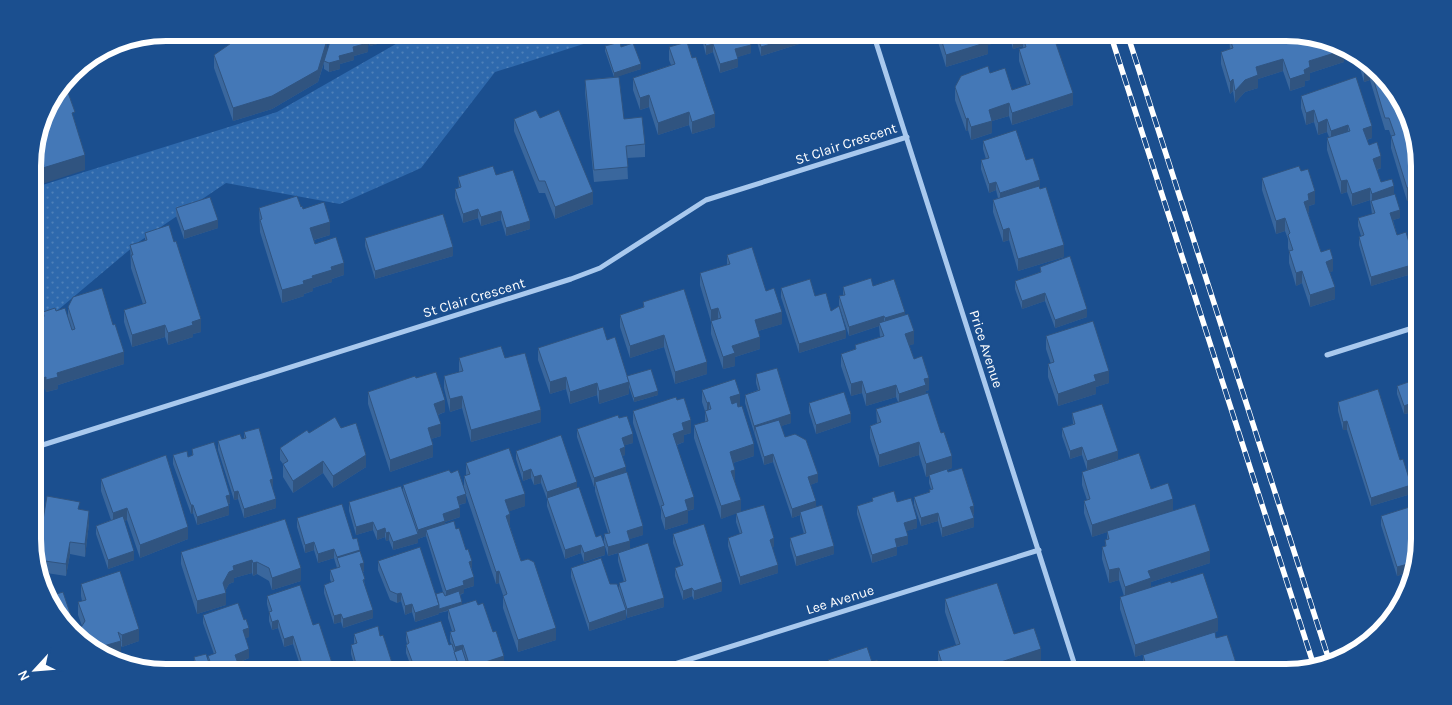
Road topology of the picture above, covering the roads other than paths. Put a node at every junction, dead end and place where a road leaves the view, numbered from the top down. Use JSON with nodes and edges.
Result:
{"nodes":[{"id":1,"x":876,"y":41,"type":"edge"},
{"id":2,"x":907,"y":136,"type":"junction"},
{"id":3,"x":1411,"y":329,"type":"edge"},
{"id":4,"x":1327,"y":355,"type":"dead end"},
{"id":5,"x":41,"y":446,"type":"edge"},
{"id":6,"x":1039,"y":550,"type":"junction"},
{"id":7,"x":1074,"y":663,"type":"edge"},
{"id":8,"x":676,"y":664,"type":"edge"}],
"edges":[{"from":1,"to":2,"type":"street","name":"Price Avenue"},
{"from":2,"to":5,"type":"street","name":"St Clair Crescent"},
{"from":2,"to":6,"type":"street","name":"Price Avenue"},
{"from":3,"to":4,"type":"street"},
{"from":6,"to":7,"type":"street","name":"Price Avenue"},
{"from":6,"to":8,"type":"street","name":"Lee Avenue"}]}
